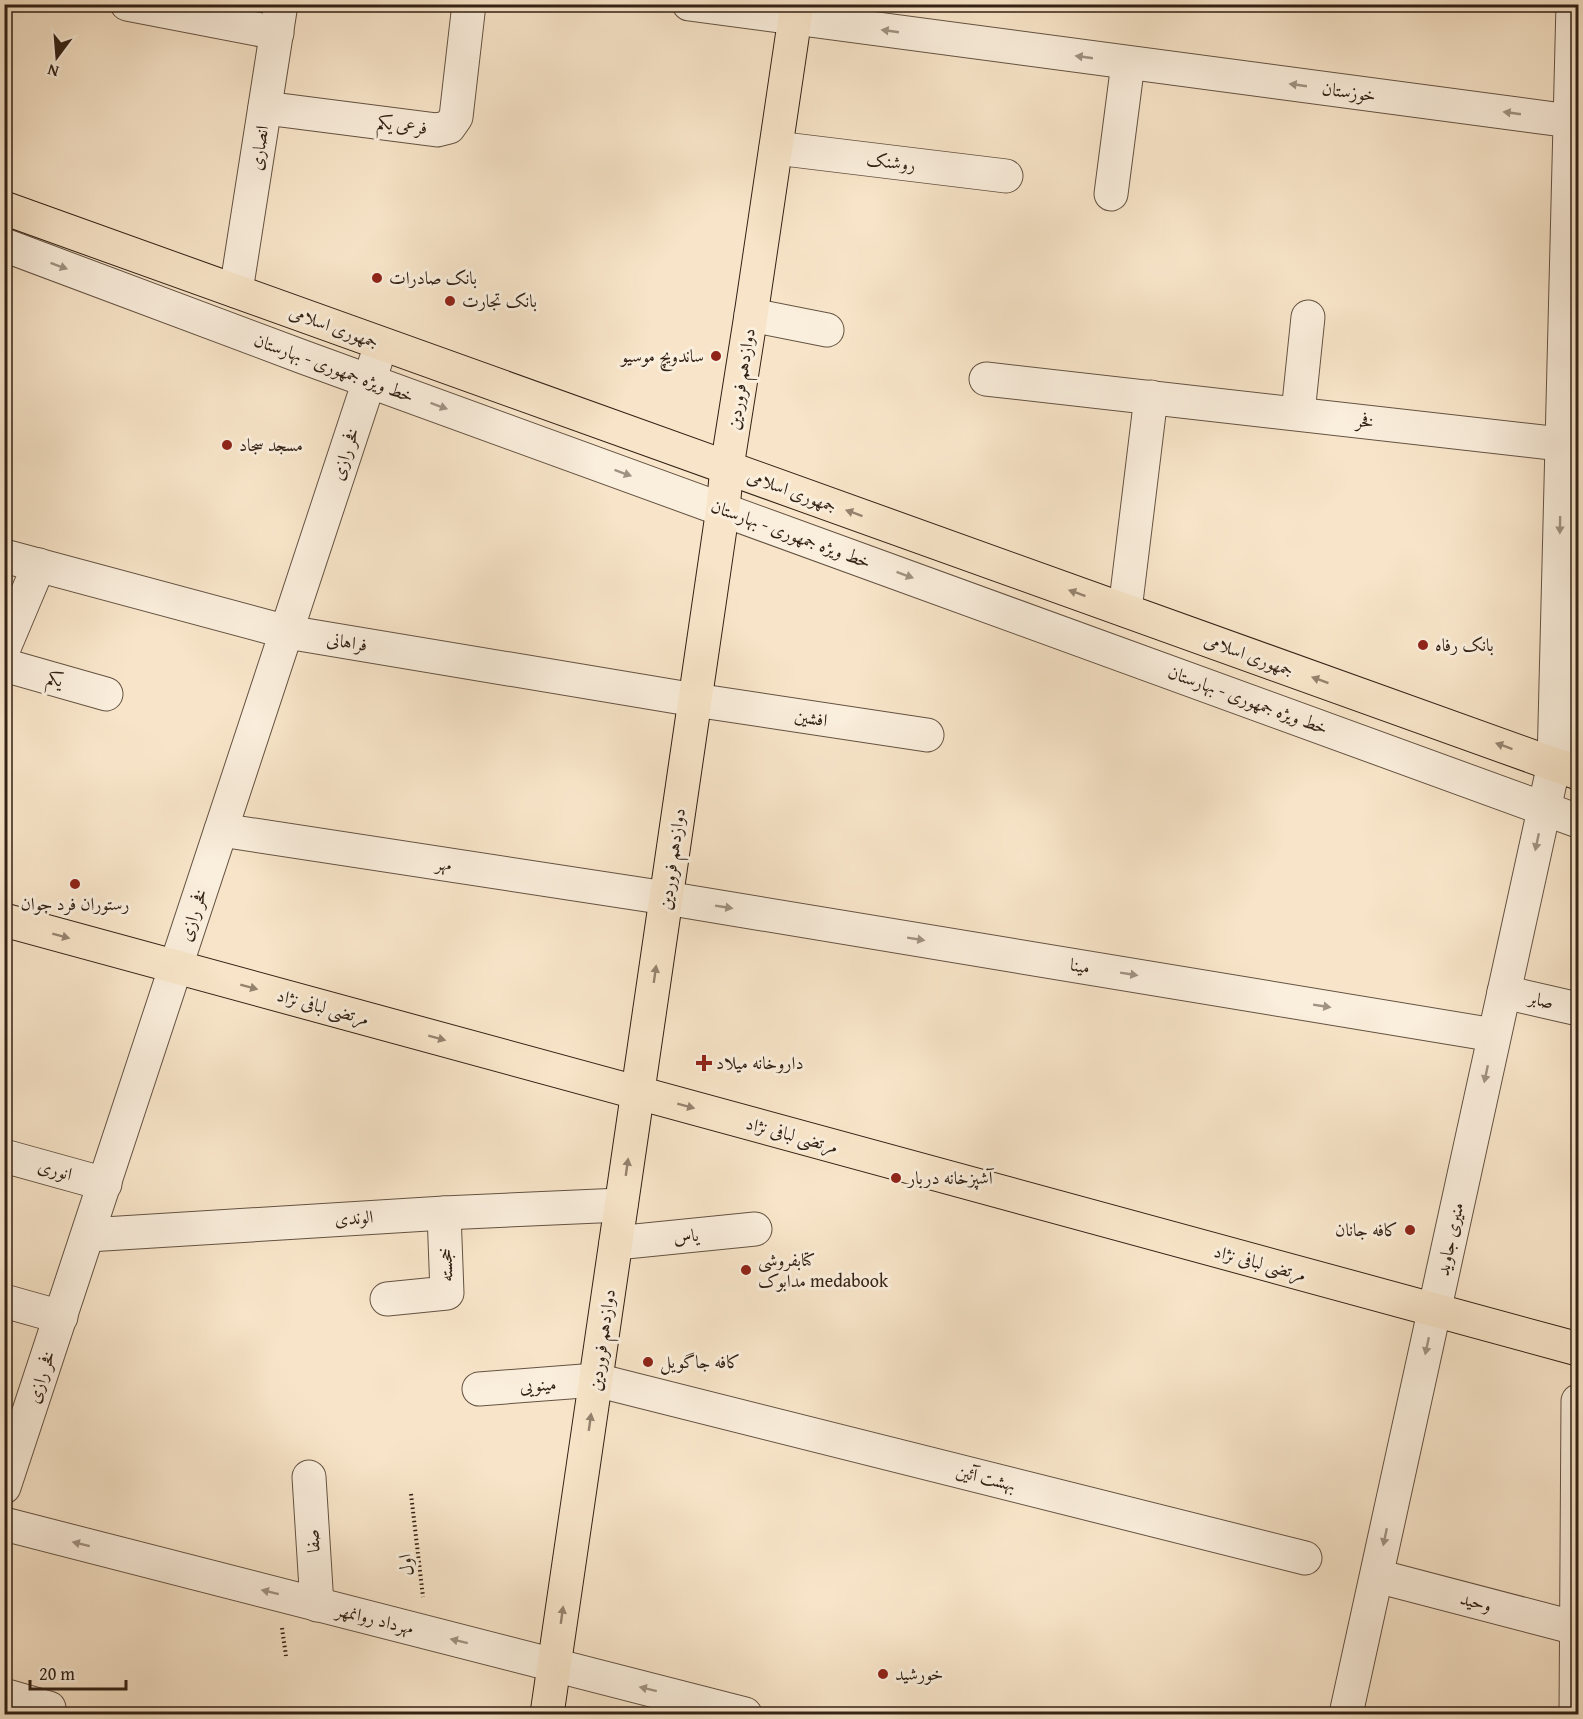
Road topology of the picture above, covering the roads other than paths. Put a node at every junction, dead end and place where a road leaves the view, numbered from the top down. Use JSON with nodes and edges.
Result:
{"nodes":[{"id":1,"x":127,"y":4,"type":"edge"},
{"id":2,"x":469,"y":4,"type":"edge"},
{"id":3,"x":689,"y":4,"type":"edge"},
{"id":4,"x":1573,"y":4,"type":"edge"},
{"id":5,"x":795,"y":11,"type":"edge"},
{"id":6,"x":279,"y":19,"type":"edge"},
{"id":7,"x":1575,"y":49,"type":"edge"},
{"id":8,"x":1128,"y":63,"type":"junction"},
{"id":9,"x":265,"y":108,"type":"junction"},
{"id":10,"x":1570,"y":121,"type":"junction"},
{"id":11,"x":776,"y":148,"type":"junction"},
{"id":12,"x":1006,"y":176,"type":"dead end"},
{"id":13,"x":1111,"y":194,"type":"dead end"},
{"id":14,"x":4,"y":208,"type":"edge"},
{"id":15,"x":4,"y":245,"type":"edge"},
{"id":16,"x":236,"y":291,"type":"junction"},
{"id":17,"x":1572,"y":305,"type":"edge"},
{"id":18,"x":752,"y":315,"type":"junction"},
{"id":19,"x":1308,"y":317,"type":"dead end"},
{"id":20,"x":827,"y":330,"type":"dead end"},
{"id":21,"x":381,"y":344,"type":"junction"},
{"id":22,"x":986,"y":379,"type":"dead end"},
{"id":23,"x":369,"y":381,"type":"junction"},
{"id":24,"x":1151,"y":397,"type":"junction"},
{"id":25,"x":1298,"y":413,"type":"junction"},
{"id":26,"x":1570,"y":444,"type":"edge"},
{"id":27,"x":727,"y":467,"type":"junction"},
{"id":28,"x":723,"y":508,"type":"junction"},
{"id":29,"x":4,"y":556,"type":"edge"},
{"id":30,"x":39,"y":565,"type":"junction"},
{"id":31,"x":1125,"y":610,"type":"junction"},
{"id":32,"x":286,"y":632,"type":"junction"},
{"id":33,"x":4,"y":648,"type":"edge"},
{"id":34,"x":4,"y":665,"type":"edge"},
{"id":35,"x":106,"y":693,"type":"dead end"},
{"id":36,"x":695,"y":700,"type":"junction"},
{"id":37,"x":927,"y":735,"type":"dead end"},
{"id":38,"x":1566,"y":769,"type":"edge"},
{"id":39,"x":1544,"y":809,"type":"junction"},
{"id":40,"x":1578,"y":821,"type":"edge"},
{"id":41,"x":221,"y":830,"type":"junction"},
{"id":42,"x":666,"y":898,"type":"junction"},
{"id":43,"x":4,"y":920,"type":"edge"},
{"id":44,"x":176,"y":967,"type":"junction"},
{"id":45,"x":1504,"y":992,"type":"junction"},
{"id":46,"x":1578,"y":1009,"type":"edge"},
{"id":47,"x":1494,"y":1035,"type":"junction"},
{"id":48,"x":638,"y":1093,"type":"junction"},
{"id":49,"x":4,"y":1156,"type":"edge"},
{"id":50,"x":105,"y":1184,"type":"junction"},
{"id":51,"x":621,"y":1205,"type":"junction"},
{"id":52,"x":444,"y":1213,"type":"junction"},
{"id":53,"x":755,"y":1229,"type":"dead end"},
{"id":54,"x":88,"y":1235,"type":"junction"},
{"id":55,"x":616,"y":1243,"type":"junction"},
{"id":56,"x":387,"y":1299,"type":"dead end"},
{"id":57,"x":4,"y":1300,"type":"edge"},
{"id":58,"x":1434,"y":1310,"type":"junction"},
{"id":59,"x":61,"y":1317,"type":"junction"},
{"id":60,"x":1578,"y":1349,"type":"edge"},
{"id":61,"x":596,"y":1380,"type":"junction"},
{"id":62,"x":479,"y":1389,"type":"dead end"},
{"id":63,"x":1578,"y":1401,"type":"edge"},
{"id":64,"x":309,"y":1477,"type":"dead end"},
{"id":65,"x":4,"y":1487,"type":"edge"},
{"id":66,"x":4,"y":1524,"type":"edge"},
{"id":67,"x":1305,"y":1558,"type":"dead end"},
{"id":68,"x":1377,"y":1576,"type":"junction"},
{"id":69,"x":317,"y":1605,"type":"junction"},
{"id":70,"x":1576,"y":1628,"type":"junction"},
{"id":71,"x":554,"y":1665,"type":"junction"},
{"id":72,"x":4,"y":1695,"type":"edge"},
{"id":73,"x":49,"y":1708,"type":"dead end"},
{"id":74,"x":547,"y":1714,"type":"edge"},
{"id":75,"x":745,"y":1714,"type":"edge"},
{"id":76,"x":1346,"y":1714,"type":"edge"},
{"id":77,"x":1576,"y":1714,"type":"edge"}],
"edges":[{"from":1,"to":6,"type":"street"},
{"from":2,"to":9,"type":"street","name":"فرعی یکم"},
{"from":3,"to":5,"type":"street","name":"خوزستان"},
{"from":4,"to":7,"type":"street","name":"منیری جاوید"},
{"from":8,"to":5,"type":"street","name":"خوزستان","one_way":true},
{"from":5,"to":11,"type":"main road","name":"دوازدهم فروردین"},
{"from":6,"to":9,"type":"street","name":"انصاری"},
{"from":7,"to":10,"type":"street","name":"منیری جاوید"},
{"from":10,"to":8,"type":"street","name":"خوزستان","one_way":true},
{"from":8,"to":13,"type":"street"},
{"from":9,"to":16,"type":"street","name":"انصاری"},
{"from":10,"to":17,"type":"street","name":"منیری جاوید"},
{"from":11,"to":12,"type":"street","name":"روشنک"},
{"from":11,"to":18,"type":"main road","name":"دوازدهم فروردین"},
{"from":14,"to":16,"type":"main road","name":"جمهوری اسلامی"},
{"from":15,"to":23,"type":"street","name":"خط ویژه جمهوری - بهارستان","one_way":true},
{"from":16,"to":21,"type":"main road","name":"جمهوری اسلامی"},
{"from":17,"to":26,"type":"street","name":"منیری جاوید"},
{"from":18,"to":20,"type":"street"},
{"from":18,"to":27,"type":"main road","name":"دوازدهم فروردین"},
{"from":19,"to":25,"type":"street"},
{"from":21,"to":23,"type":"street","name":"فخر رازی"},
{"from":21,"to":27,"type":"main road","name":"جمهوری اسلامی"},
{"from":22,"to":24,"type":"street","name":"فخر"},
{"from":23,"to":28,"type":"street","name":"خط ویژه جمهوری - بهارستان","one_way":true},
{"from":23,"to":32,"type":"street","name":"فخر رازی"},
{"from":24,"to":25,"type":"street","name":"فخر"},
{"from":24,"to":31,"type":"street"},
{"from":25,"to":26,"type":"street","name":"فخر"},
{"from":26,"to":38,"type":"street","name":"منیری جاوید","one_way":true},
{"from":27,"to":28,"type":"main road","name":"دوازدهم فروردین"},
{"from":31,"to":27,"type":"main road","name":"جمهوری اسلامی","one_way":true},
{"from":28,"to":36,"type":"main road","name":"دوازدهم فروردین"},
{"from":28,"to":39,"type":"street","name":"خط ویژه جمهوری - بهارستان","one_way":true},
{"from":29,"to":30,"type":"street","name":"فراهانی"},
{"from":30,"to":32,"type":"street","name":"فراهانی"},
{"from":30,"to":33,"type":"street"},
{"from":38,"to":31,"type":"main road","name":"جمهوری اسلامی","one_way":true},
{"from":32,"to":36,"type":"street","name":"فراهانی"},
{"from":32,"to":41,"type":"street","name":"فخر رازی"},
{"from":34,"to":35,"type":"street","name":"یکم"},
{"from":36,"to":37,"type":"street","name":"افشین"},
{"from":36,"to":42,"type":"main road","name":"دوازدهم فروردین"},
{"from":38,"to":39,"type":"street","name":"منیری جاوید"},
{"from":39,"to":40,"type":"street","name":"خط ویژه جمهوری - بهارستان"},
{"from":39,"to":45,"type":"street","name":"منیری جاوید","one_way":true},
{"from":41,"to":42,"type":"street","name":"مهر"},
{"from":41,"to":44,"type":"street","name":"فخر رازی"},
{"from":42,"to":47,"type":"street","name":"مینا","one_way":true},
{"from":48,"to":42,"type":"main road","name":"دوازدهم فروردین","one_way":true},
{"from":43,"to":44,"type":"main road","name":"مرتضی لبافی نژاد","one_way":true},
{"from":44,"to":48,"type":"main road","name":"مرتضی لبافی نژاد","one_way":true},
{"from":44,"to":50,"type":"street","name":"فخر رازی"},
{"from":45,"to":46,"type":"street","name":"صابر"},
{"from":45,"to":47,"type":"street","name":"منیری جاوید"},
{"from":47,"to":58,"type":"street","name":"منیری جاوید","one_way":true},
{"from":51,"to":48,"type":"main road","name":"دوازدهم فروردین","one_way":true},
{"from":48,"to":58,"type":"main road","name":"مرتضی لبافی نژاد","one_way":true},
{"from":49,"to":50,"type":"street","name":"انوری"},
{"from":50,"to":54,"type":"street","name":"فخر رازی"},
{"from":51,"to":52,"type":"street","name":"الوندی"},
{"from":51,"to":55,"type":"main road","name":"دوازدهم فروردین"},
{"from":52,"to":54,"type":"street","name":"الوندی"},
{"from":52,"to":56,"type":"street","name":"خجسته"},
{"from":53,"to":55,"type":"street","name":"یاس"},
{"from":54,"to":59,"type":"street","name":"فخر رازی"},
{"from":55,"to":61,"type":"main road","name":"دوازدهم فروردین"},
{"from":57,"to":59,"type":"street"},
{"from":58,"to":60,"type":"main road","name":"مرتضی لبافی نژاد"},
{"from":58,"to":68,"type":"street","name":"منیری جاوید","one_way":true},
{"from":59,"to":65,"type":"street","name":"فخر رازی"},
{"from":61,"to":62,"type":"street","name":"مینویی"},
{"from":61,"to":67,"type":"street","name":"بهشت آئین"},
{"from":71,"to":61,"type":"main road","name":"دوازدهم فروردین","one_way":true},
{"from":63,"to":70,"type":"street"},
{"from":64,"to":69,"type":"street","name":"صفا"},
{"from":69,"to":66,"type":"street","name":"مهرداد روانمهر","one_way":true},
{"from":68,"to":70,"type":"street","name":"وحید"},
{"from":68,"to":76,"type":"street","name":"منیری جاوید"},
{"from":71,"to":69,"type":"street","name":"مهرداد روانمهر","one_way":true},
{"from":70,"to":77,"type":"street"},
{"from":71,"to":74,"type":"main road","name":"دوازدهم فروردین"},
{"from":75,"to":71,"type":"street","name":"مهرداد روانمهر","one_way":true},
{"from":72,"to":73,"type":"street"}]}
